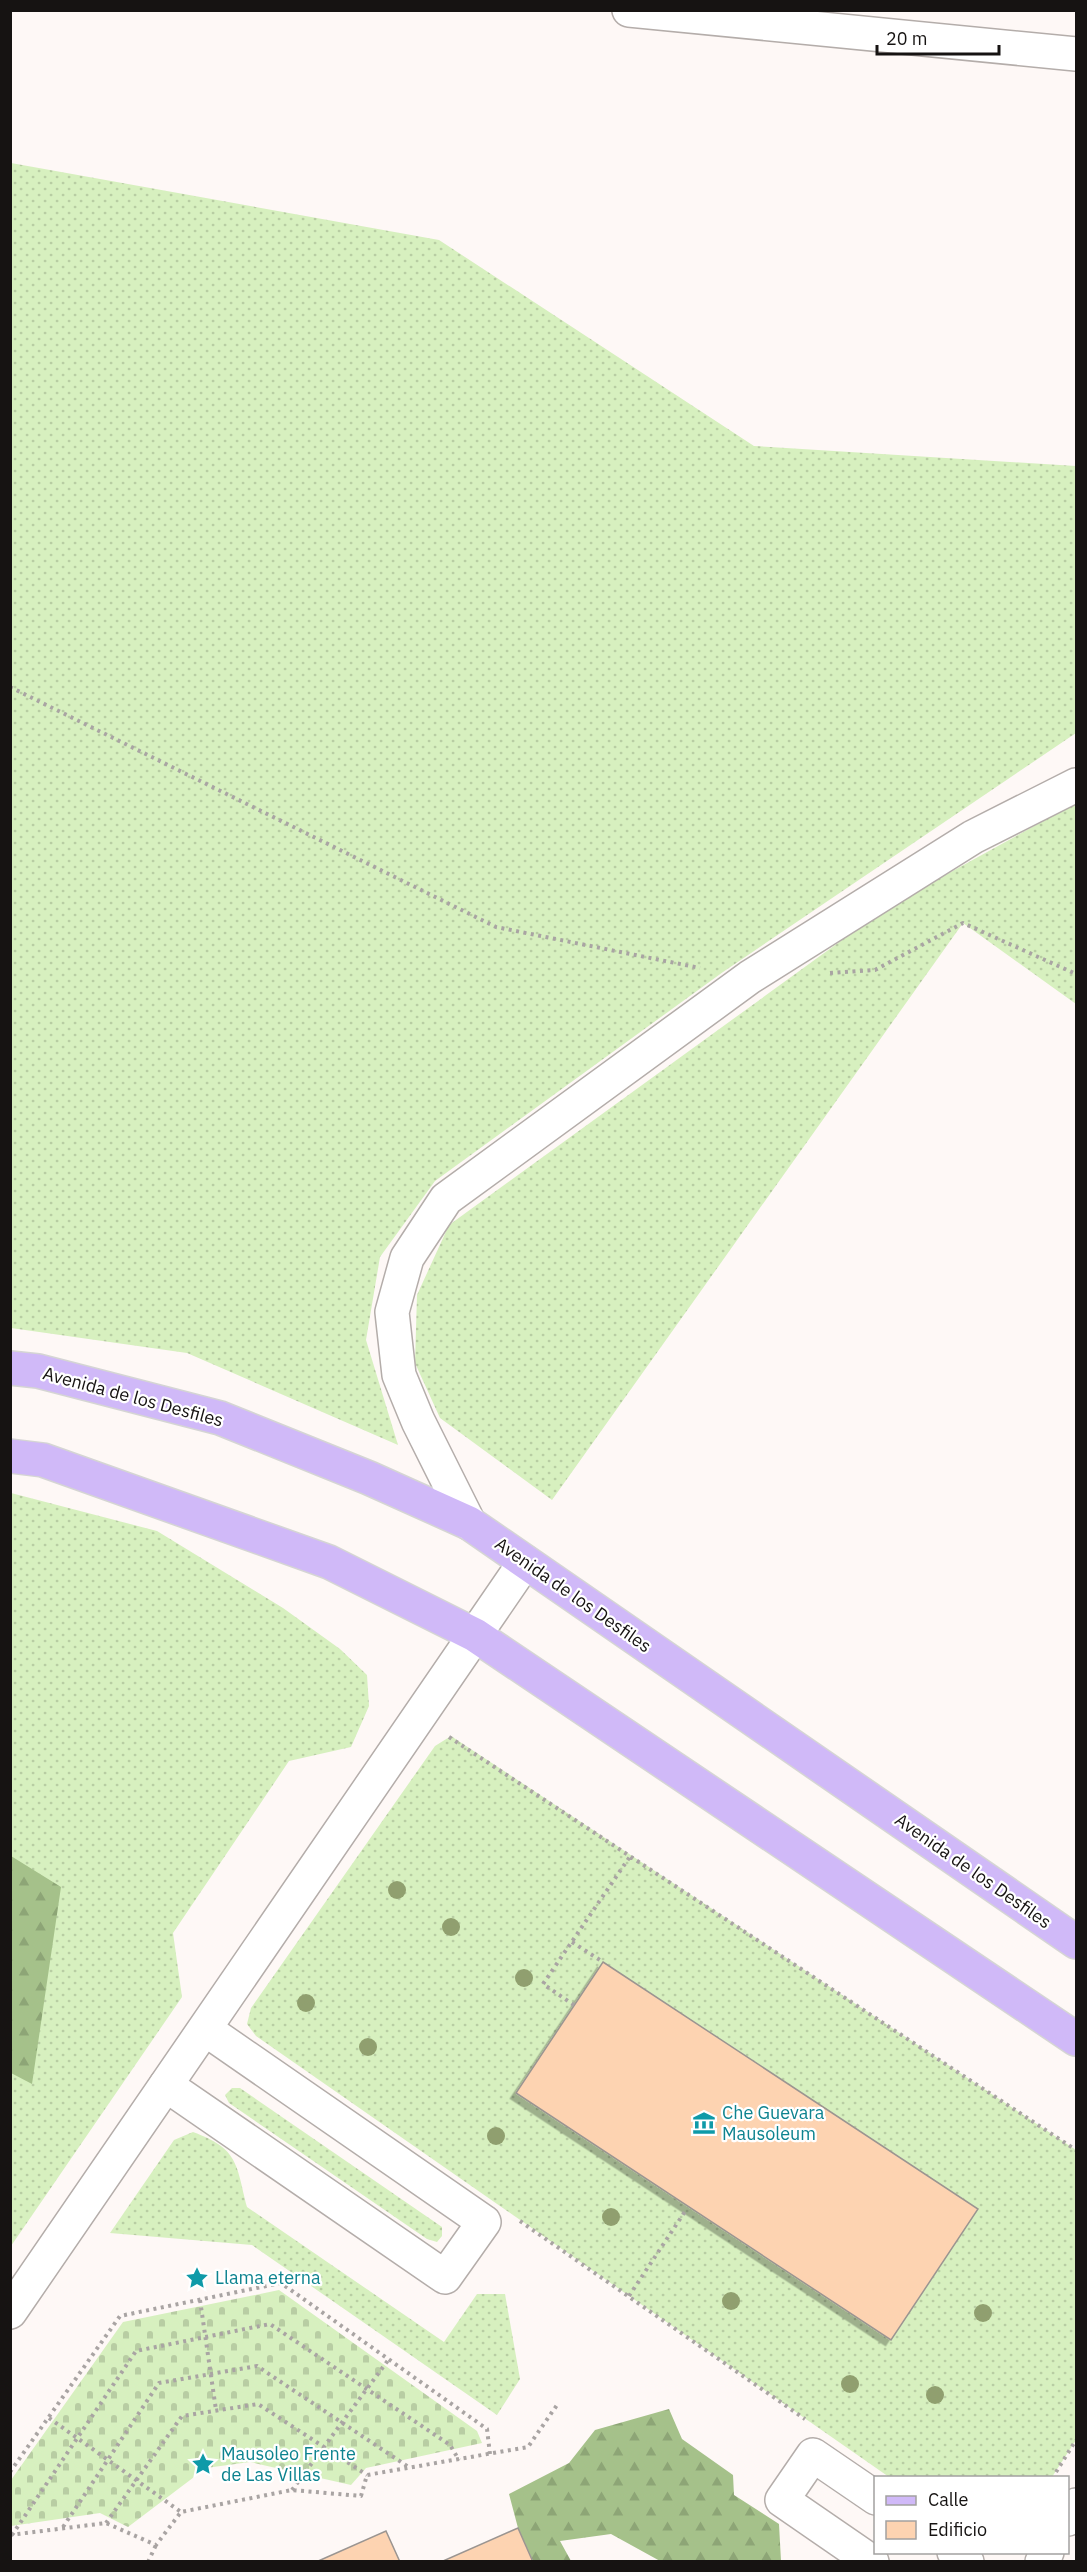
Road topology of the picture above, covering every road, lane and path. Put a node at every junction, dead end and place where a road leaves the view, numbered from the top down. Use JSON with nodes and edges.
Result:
{"nodes":[{"id":1,"x":629,"y":10,"type":"edge"},
{"id":2,"x":1077,"y":54,"type":"edge"},
{"id":3,"x":10,"y":687,"type":"edge"},
{"id":4,"x":1077,"y":785,"type":"edge"},
{"id":5,"x":818,"y":973,"type":"dead end"},
{"id":6,"x":1077,"y":974,"type":"edge"},
{"id":7,"x":750,"y":977,"type":"junction"},
{"id":8,"x":10,"y":1368,"type":"edge"},
{"id":9,"x":10,"y":1456,"type":"edge"},
{"id":10,"x":469,"y":1523,"type":"junction"},
{"id":11,"x":525,"y":1562,"type":"junction"},
{"id":12,"x":475,"y":1635,"type":"junction"},
{"id":13,"x":443,"y":1741,"type":"dead end"},
{"id":14,"x":631,"y":1856,"type":"junction"},
{"id":15,"x":572,"y":1942,"type":"junction"},
{"id":16,"x":1077,"y":1942,"type":"edge"},
{"id":17,"x":603,"y":1962,"type":"dead end"},
{"id":18,"x":574,"y":2005,"type":"dead end"},
{"id":19,"x":205,"y":2029,"type":"junction"},
{"id":20,"x":1077,"y":2039,"type":"edge"},
{"id":21,"x":166,"y":2085,"type":"junction"},
{"id":22,"x":1077,"y":2150,"type":"edge"},
{"id":23,"x":686,"y":2210,"type":"dead end"},
{"id":24,"x":513,"y":2215,"type":"dead end"},
{"id":25,"x":628,"y":2296,"type":"junction"},
{"id":26,"x":200,"y":2300,"type":"junction"},
{"id":27,"x":10,"y":2312,"type":"edge"},
{"id":28,"x":205,"y":2338,"type":"junction"},
{"id":29,"x":389,"y":2359,"type":"junction"},
{"id":30,"x":210,"y":2374,"type":"junction"},
{"id":31,"x":367,"y":2389,"type":"junction"},
{"id":32,"x":557,"y":2404,"type":"dead end"},
{"id":33,"x":216,"y":2410,"type":"junction"},
{"id":34,"x":49,"y":2418,"type":"junction"},
{"id":35,"x":807,"y":2421,"type":"dead end"},
{"id":36,"x":343,"y":2423,"type":"junction"},
{"id":37,"x":77,"y":2439,"type":"junction"},
{"id":38,"x":1077,"y":2440,"type":"edge"},
{"id":39,"x":324,"y":2447,"type":"junction"},
{"id":40,"x":490,"y":2454,"type":"junction"},
{"id":41,"x":107,"y":2460,"type":"junction"},
{"id":42,"x":459,"y":2460,"type":"junction"},
{"id":43,"x":410,"y":2468,"type":"junction"},
{"id":44,"x":10,"y":2472,"type":"edge"},
{"id":45,"x":367,"y":2475,"type":"junction"},
{"id":46,"x":1053,"y":2476,"type":"edge"},
{"id":47,"x":137,"y":2480,"type":"junction"},
{"id":48,"x":292,"y":2490,"type":"junction"},
{"id":49,"x":874,"y":2497,"type":"edge"},
{"id":50,"x":181,"y":2512,"type":"junction"},
{"id":51,"x":106,"y":2523,"type":"junction"},
{"id":52,"x":63,"y":2528,"type":"junction"},
{"id":53,"x":11,"y":2535,"type":"edge"},
{"id":54,"x":156,"y":2546,"type":"junction"},
{"id":55,"x":147,"y":2562,"type":"edge"},
{"id":56,"x":872,"y":2562,"type":"edge"}],
"edges":[{"from":1,"to":2,"type":"street"},
{"from":3,"to":7,"type":"path"},
{"from":4,"to":7,"type":"street"},
{"from":5,"to":6,"type":"path"},
{"from":7,"to":10,"type":"street"},
{"from":8,"to":10,"type":"main road","name":"Avenida de los Desfiles"},
{"from":9,"to":12,"type":"main road"},
{"from":10,"to":11,"type":"main road","name":"Avenida de los Desfiles"},
{"from":11,"to":12,"type":"street"},
{"from":11,"to":16,"type":"main road","name":"Avenida de los Desfiles"},
{"from":12,"to":19,"type":"street"},
{"from":12,"to":20,"type":"main road"},
{"from":13,"to":14,"type":"path"},
{"from":14,"to":15,"type":"path"},
{"from":14,"to":22,"type":"path"},
{"from":15,"to":17,"type":"path"},
{"from":15,"to":18,"type":"path"},
{"from":19,"to":21,"type":"street"},
{"from":19,"to":21,"type":"street"},
{"from":21,"to":27,"type":"street"},
{"from":23,"to":25,"type":"path"},
{"from":24,"to":25,"type":"path"},
{"from":25,"to":35,"type":"path"},
{"from":26,"to":28,"type":"path"},
{"from":26,"to":29,"type":"path"},
{"from":26,"to":34,"type":"path"},
{"from":28,"to":30,"type":"path"},
{"from":28,"to":31,"type":"path"},
{"from":28,"to":37,"type":"path"},
{"from":29,"to":31,"type":"path"},
{"from":29,"to":40,"type":"path"},
{"from":30,"to":33,"type":"path"},
{"from":30,"to":36,"type":"path"},
{"from":30,"to":41,"type":"path"},
{"from":31,"to":36,"type":"path"},
{"from":31,"to":42,"type":"path"},
{"from":32,"to":40,"type":"path"},
{"from":33,"to":39,"type":"path"},
{"from":33,"to":47,"type":"path"},
{"from":34,"to":37,"type":"path"},
{"from":34,"to":44,"type":"path"},
{"from":36,"to":39,"type":"path"},
{"from":36,"to":43,"type":"path"},
{"from":37,"to":41,"type":"path"},
{"from":37,"to":53,"type":"path"},
{"from":38,"to":46,"type":"path"},
{"from":39,"to":45,"type":"path"},
{"from":39,"to":48,"type":"path"},
{"from":40,"to":42,"type":"path"},
{"from":41,"to":47,"type":"path"},
{"from":41,"to":52,"type":"path"},
{"from":42,"to":43,"type":"path"},
{"from":43,"to":45,"type":"path"},
{"from":45,"to":48,"type":"path"},
{"from":47,"to":50,"type":"path"},
{"from":47,"to":51,"type":"path"},
{"from":48,"to":50,"type":"path"},
{"from":49,"to":56,"type":"street"},
{"from":50,"to":54,"type":"path"},
{"from":51,"to":52,"type":"path"},
{"from":51,"to":54,"type":"path"},
{"from":52,"to":53,"type":"path"},
{"from":54,"to":55,"type":"path"}]}
